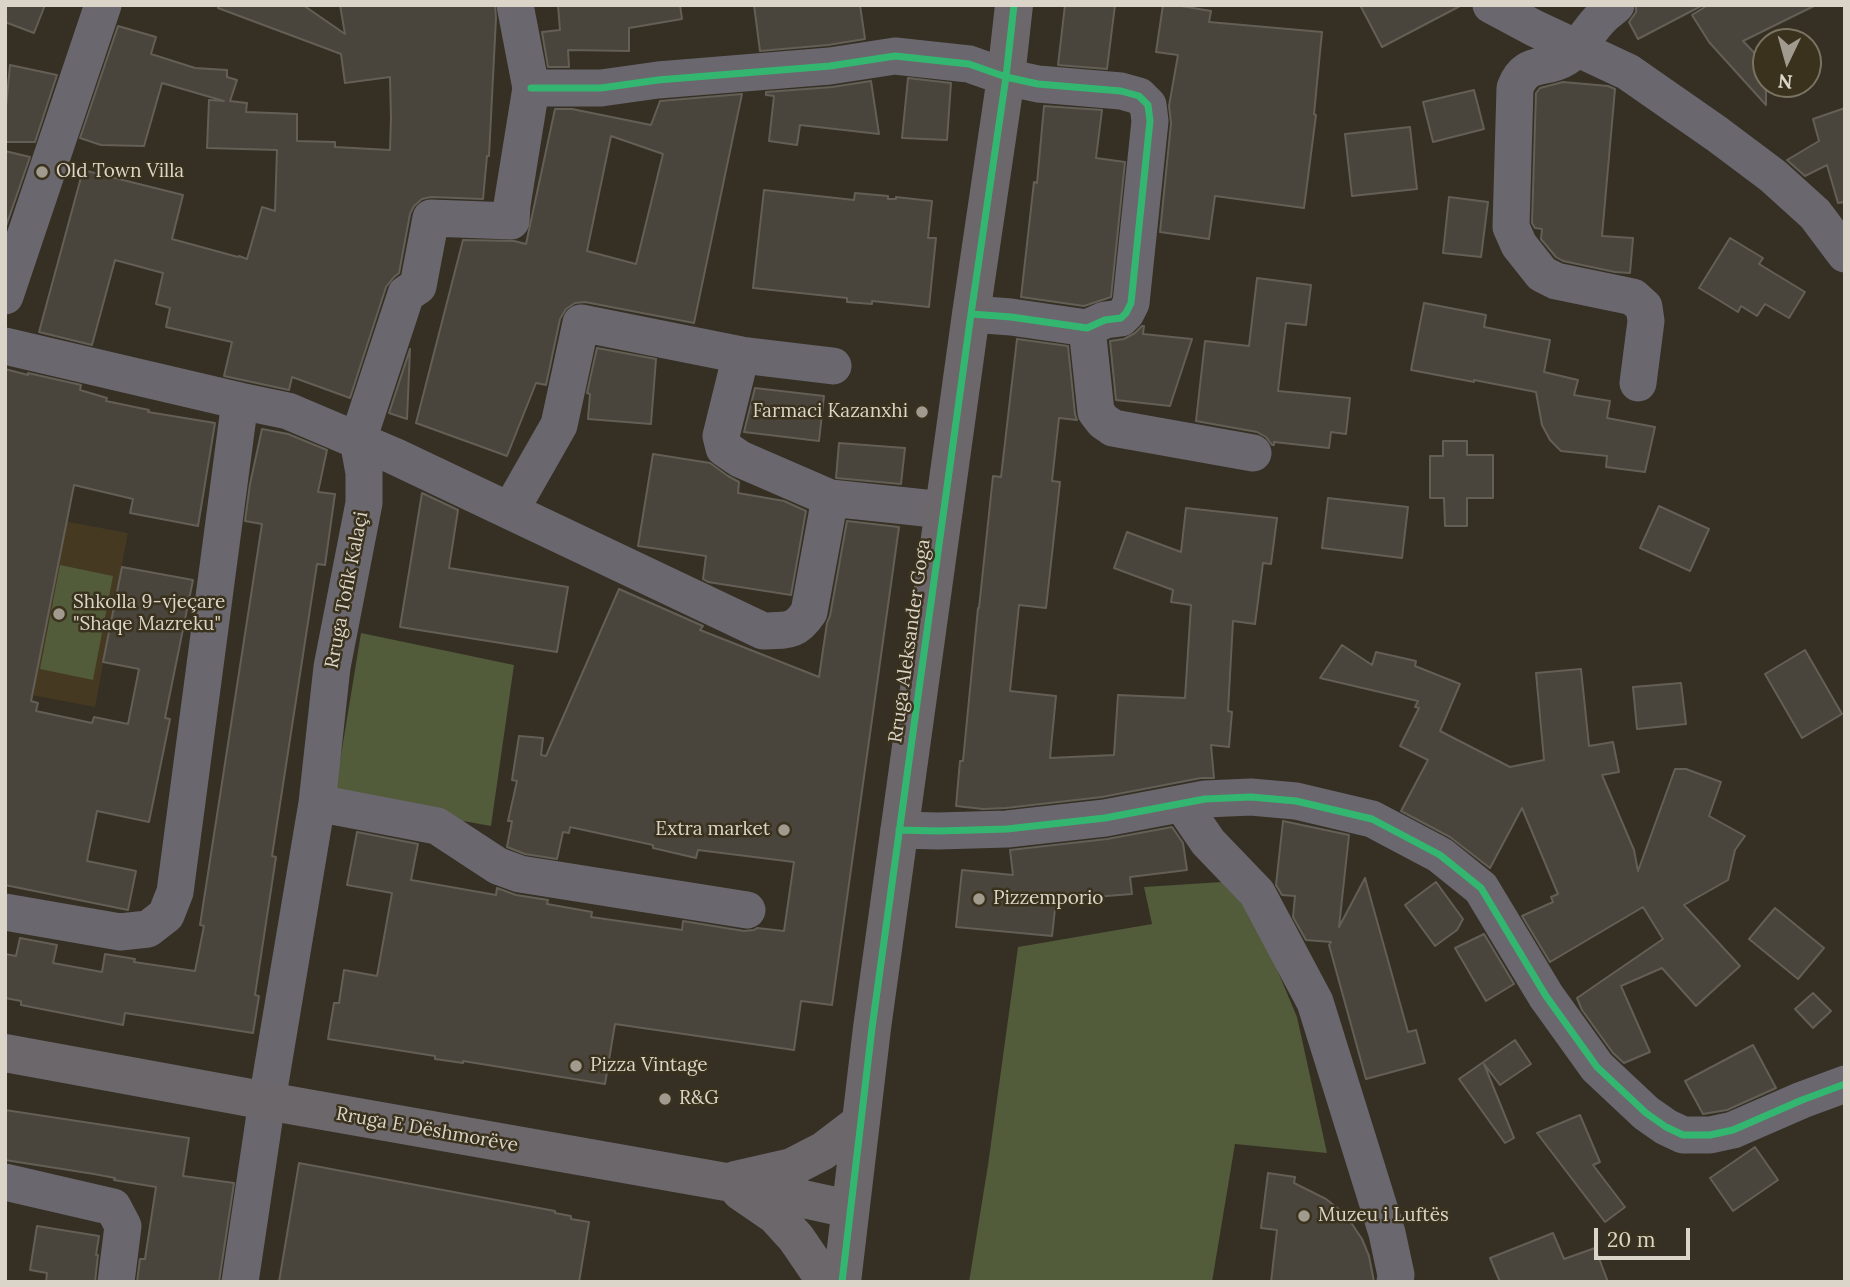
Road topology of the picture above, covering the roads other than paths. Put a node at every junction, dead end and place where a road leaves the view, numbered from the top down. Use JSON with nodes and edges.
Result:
{"nodes":[{"id":1,"x":103,"y":5,"type":"edge"},
{"id":2,"x":515,"y":5,"type":"edge"},
{"id":3,"x":1014,"y":5,"type":"edge"},
{"id":4,"x":1491,"y":5,"type":"edge"},
{"id":5,"x":1616,"y":5,"type":"edge"},
{"id":6,"x":1577,"y":47,"type":"junction"},
{"id":7,"x":1006,"y":77,"type":"junction"},
{"id":8,"x":531,"y":88,"type":"junction"},
{"id":9,"x":1845,"y":254,"type":"edge"},
{"id":10,"x":5,"y":296,"type":"edge"},
{"id":11,"x":971,"y":314,"type":"junction"},
{"id":12,"x":1087,"y":328,"type":"junction"},
{"id":13,"x":5,"y":346,"type":"edge"},
{"id":14,"x":741,"y":355,"type":"junction"},
{"id":15,"x":833,"y":366,"type":"dead end"},
{"id":16,"x":1638,"y":383,"type":"dead end"},
{"id":17,"x":240,"y":401,"type":"junction"},
{"id":18,"x":358,"y":440,"type":"junction"},
{"id":19,"x":1253,"y":453,"type":"dead end"},
{"id":20,"x":831,"y":498,"type":"junction"},
{"id":21,"x":944,"y":510,"type":"junction"},
{"id":22,"x":510,"y":511,"type":"junction"},
{"id":23,"x":317,"y":803,"type":"junction"},
{"id":24,"x":1182,"y":804,"type":"junction"},
{"id":25,"x":899,"y":830,"type":"junction"},
{"id":26,"x":747,"y":910,"type":"dead end"},
{"id":27,"x":5,"y":912,"type":"edge"},
{"id":28,"x":5,"y":1053,"type":"edge"},
{"id":29,"x":1845,"y":1084,"type":"edge"},
{"id":30,"x":267,"y":1101,"type":"junction"},
{"id":31,"x":861,"y":1122,"type":"junction"},
{"id":32,"x":5,"y":1182,"type":"edge"},
{"id":33,"x":726,"y":1182,"type":"junction"},
{"id":34,"x":849,"y":1209,"type":"junction"},
{"id":35,"x":116,"y":1282,"type":"edge"},
{"id":36,"x":240,"y":1282,"type":"edge"},
{"id":37,"x":826,"y":1282,"type":"edge"},
{"id":38,"x":842,"y":1282,"type":"edge"},
{"id":39,"x":1395,"y":1282,"type":"edge"}],
"edges":[{"from":1,"to":10,"type":"street"},
{"from":2,"to":8,"type":"street"},
{"from":3,"to":7,"type":"main road","name":"Rruga Aleksander Goga"},
{"from":4,"to":6,"type":"street"},
{"from":5,"to":6,"type":"street"},
{"from":6,"to":9,"type":"street"},
{"from":6,"to":16,"type":"street"},
{"from":7,"to":8,"type":"street"},
{"from":7,"to":11,"type":"main road","name":"Rruga Aleksander Goga"},
{"from":7,"to":12,"type":"street"},
{"from":8,"to":18,"type":"street"},
{"from":11,"to":12,"type":"street"},
{"from":11,"to":21,"type":"main road","name":"Rruga Aleksander Goga"},
{"from":12,"to":19,"type":"street"},
{"from":13,"to":17,"type":"street"},
{"from":14,"to":15,"type":"street"},
{"from":14,"to":20,"type":"street"},
{"from":14,"to":22,"type":"street"},
{"from":17,"to":18,"type":"street"},
{"from":17,"to":27,"type":"street"},
{"from":18,"to":22,"type":"street"},
{"from":18,"to":23,"type":"street","name":"Rruga Tofik Kalaçi"},
{"from":20,"to":21,"type":"street"},
{"from":20,"to":22,"type":"street"},
{"from":21,"to":25,"type":"main road","name":"Rruga Aleksander Goga"},
{"from":23,"to":26,"type":"street"},
{"from":23,"to":30,"type":"street","name":"Rruga Tofik Kalaçi"},
{"from":24,"to":25,"type":"street"},
{"from":24,"to":29,"type":"street"},
{"from":24,"to":39,"type":"street"},
{"from":25,"to":31,"type":"main road","name":"Rruga Aleksander Goga"},
{"from":28,"to":30,"type":"main road","name":"Rruga E Dëshmorëve"},
{"from":30,"to":33,"type":"main road","name":"Rruga E Dëshmorëve"},
{"from":30,"to":36,"type":"street","name":"Rruga Tofik Kalaçi"},
{"from":31,"to":33,"type":"main road"},
{"from":31,"to":34,"type":"main road","name":"Rruga Aleksander Goga"},
{"from":32,"to":35,"type":"street"},
{"from":33,"to":34,"type":"main road","name":"Rruga E Dëshmorëve"},
{"from":33,"to":37,"type":"main road"},
{"from":34,"to":38,"type":"main road","name":"Rruga Aleksander Goga"}]}
